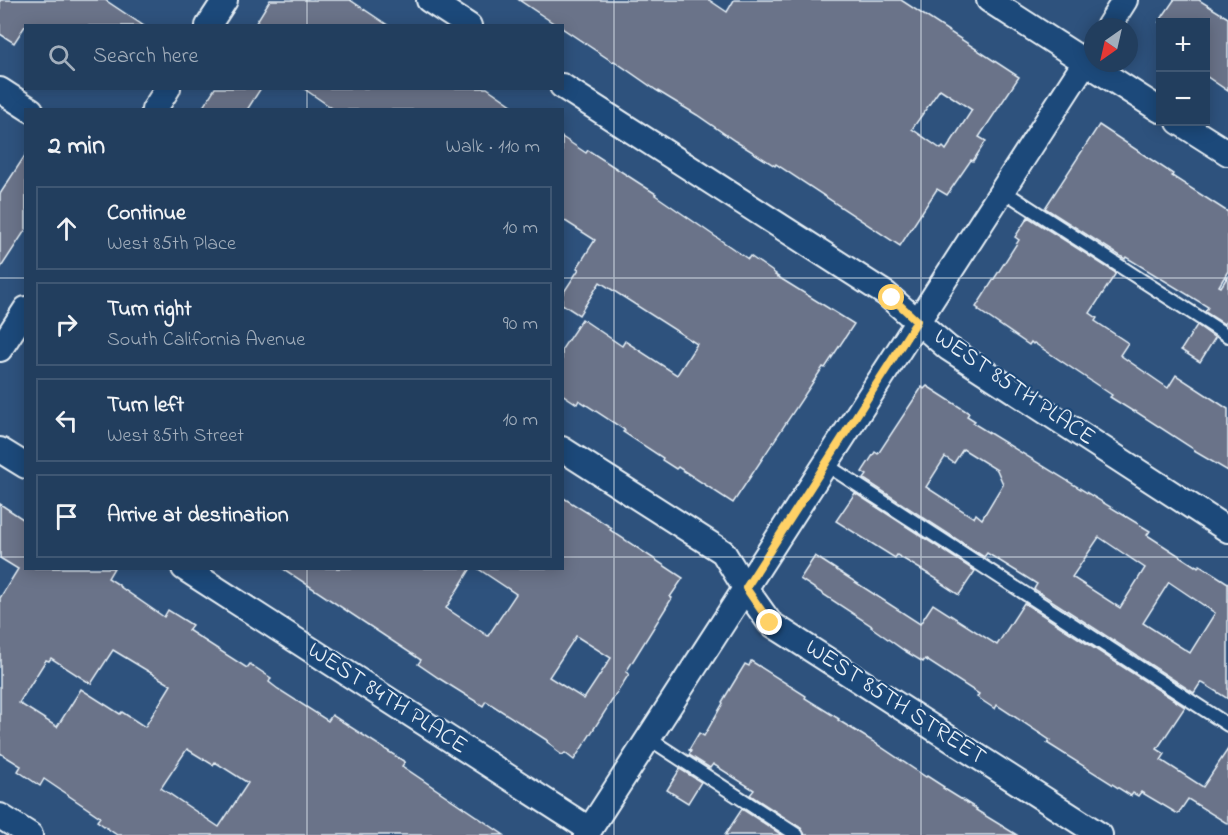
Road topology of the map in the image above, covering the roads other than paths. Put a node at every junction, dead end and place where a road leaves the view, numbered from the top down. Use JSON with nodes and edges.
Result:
{"nodes":[{"id":1,"x":225,"y":0,"type":"edge"},
{"id":2,"x":429,"y":0,"type":"edge"},
{"id":3,"x":989,"y":0,"type":"edge"},
{"id":4,"x":1125,"y":0,"type":"edge"},
{"id":5,"x":1114,"y":18,"type":"edge"},
{"id":6,"x":209,"y":24,"type":"edge"},
{"id":7,"x":466,"y":24,"type":"edge"},
{"id":8,"x":1084,"y":53,"type":"edge"},
{"id":9,"x":1084,"y":64,"type":"edge"},
{"id":10,"x":1110,"y":72,"type":"edge"},
{"id":11,"x":564,"y":87,"type":"edge"},
{"id":12,"x":0,"y":90,"type":"edge"},
{"id":13,"x":167,"y":90,"type":"edge"},
{"id":14,"x":1156,"y":106,"type":"edge"},
{"id":15,"x":28,"y":108,"type":"edge"},
{"id":16,"x":155,"y":108,"type":"edge"},
{"id":17,"x":1185,"y":126,"type":"edge"},
{"id":18,"x":1228,"y":153,"type":"edge"},
{"id":19,"x":1002,"y":190,"type":"junction"},
{"id":20,"x":24,"y":312,"type":"edge"},
{"id":21,"x":917,"y":321,"type":"junction"},
{"id":22,"x":1228,"y":336,"type":"edge"},
{"id":23,"x":0,"y":349,"type":"edge"},
{"id":24,"x":0,"y":450,"type":"edge"},
{"id":25,"x":564,"y":450,"type":"edge"},
{"id":26,"x":825,"y":464,"type":"junction"},
{"id":27,"x":24,"y":465,"type":"edge"},
{"id":28,"x":1228,"y":530,"type":"edge"},
{"id":29,"x":187,"y":570,"type":"edge"},
{"id":30,"x":746,"y":588,"type":"junction"},
{"id":31,"x":1228,"y":725,"type":"edge"},
{"id":32,"x":648,"y":738,"type":"junction"},
{"id":33,"x":0,"y":816,"type":"edge"},
{"id":34,"x":588,"y":832,"type":"edge"},
{"id":35,"x":30,"y":835,"type":"edge"},
{"id":36,"x":797,"y":835,"type":"edge"},
{"id":37,"x":1100,"y":835,"type":"edge"}],
"edges":[{"from":1,"to":6,"type":"street"},
{"from":2,"to":7,"type":"street"},
{"from":3,"to":8,"type":"street"},
{"from":4,"to":5,"type":"street"},
{"from":9,"to":19,"type":"street"},
{"from":10,"to":14,"type":"street"},
{"from":11,"to":21,"type":"street","name":"WEST 85TH PLACE"},
{"from":12,"to":15,"type":"street"},
{"from":13,"to":16,"type":"street"},
{"from":17,"to":18,"type":"street"},
{"from":19,"to":21,"type":"street"},
{"from":19,"to":22,"type":"lane"},
{"from":20,"to":23,"type":"street"},
{"from":21,"to":26,"type":"street"},
{"from":21,"to":28,"type":"street","name":"WEST 85TH PLACE"},
{"from":24,"to":27,"type":"street"},
{"from":25,"to":30,"type":"street","name":"WEST 85TH STREET"},
{"from":26,"to":30,"type":"street"},
{"from":26,"to":31,"type":"lane"},
{"from":29,"to":34,"type":"street","name":"WEST 84TH PLACE"},
{"from":30,"to":32,"type":"street"},
{"from":30,"to":37,"type":"street","name":"WEST 85TH STREET"},
{"from":32,"to":34,"type":"street"},
{"from":32,"to":36,"type":"lane"},
{"from":33,"to":35,"type":"street"}]}
